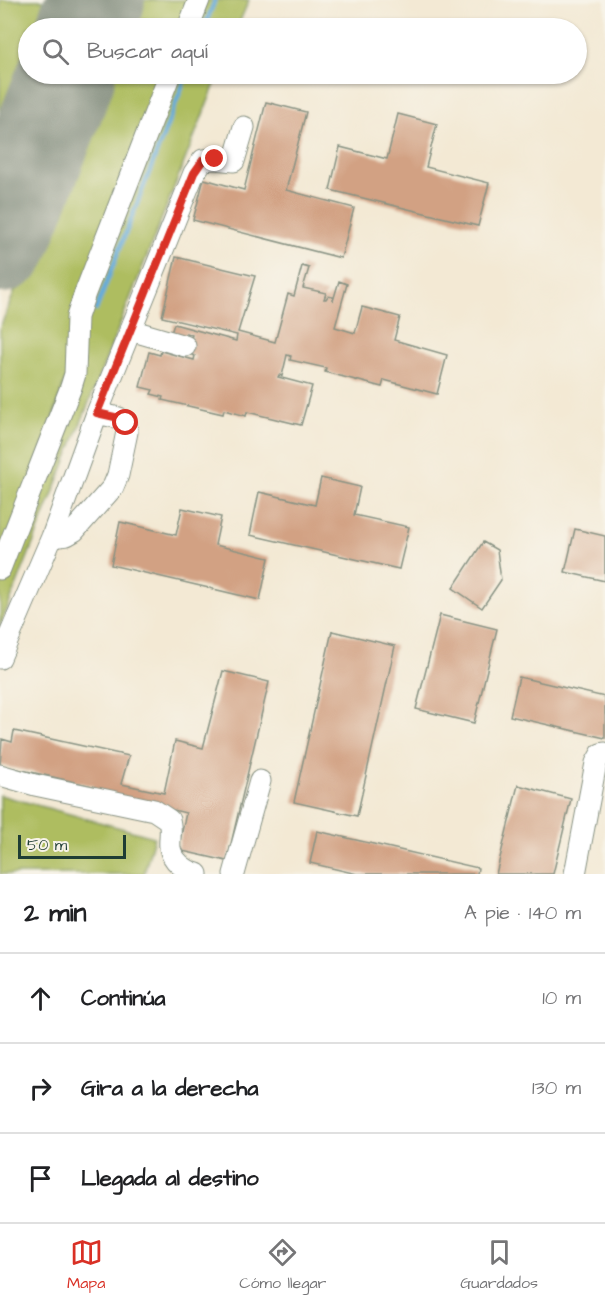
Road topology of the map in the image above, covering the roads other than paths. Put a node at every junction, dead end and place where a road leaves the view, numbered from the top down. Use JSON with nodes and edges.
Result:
{"nodes":[{"id":1,"x":199,"y":0,"type":"edge"},
{"id":2,"x":192,"y":18,"type":"edge"},
{"id":3,"x":167,"y":84,"type":"edge"},
{"id":4,"x":244,"y":127,"type":"dead end"},
{"id":5,"x":130,"y":330,"type":"junction"},
{"id":6,"x":185,"y":346,"type":"dead end"},
{"id":7,"x":97,"y":413,"type":"junction"},
{"id":8,"x":52,"y":537,"type":"junction"},
{"id":9,"x":0,"y":569,"type":"edge"},
{"id":10,"x":0,"y":658,"type":"edge"},
{"id":11,"x":605,"y":753,"type":"edge"},
{"id":12,"x":0,"y":775,"type":"edge"},
{"id":13,"x":260,"y":781,"type":"dead end"},
{"id":14,"x":597,"y":803,"type":"edge"},
{"id":15,"x":196,"y":874,"type":"edge"},
{"id":16,"x":234,"y":874,"type":"edge"},
{"id":17,"x":575,"y":874,"type":"edge"}],
"edges":[{"from":1,"to":2,"type":"lane"},
{"from":3,"to":9,"type":"lane"},
{"from":4,"to":5,"type":"lane"},
{"from":5,"to":6,"type":"lane"},
{"from":5,"to":7,"type":"lane"},
{"from":7,"to":8,"type":"lane"},
{"from":7,"to":8,"type":"lane"},
{"from":8,"to":10,"type":"lane"},
{"from":11,"to":14,"type":"lane"},
{"from":12,"to":15,"type":"lane"},
{"from":13,"to":16,"type":"lane"},
{"from":14,"to":17,"type":"lane"}]}
